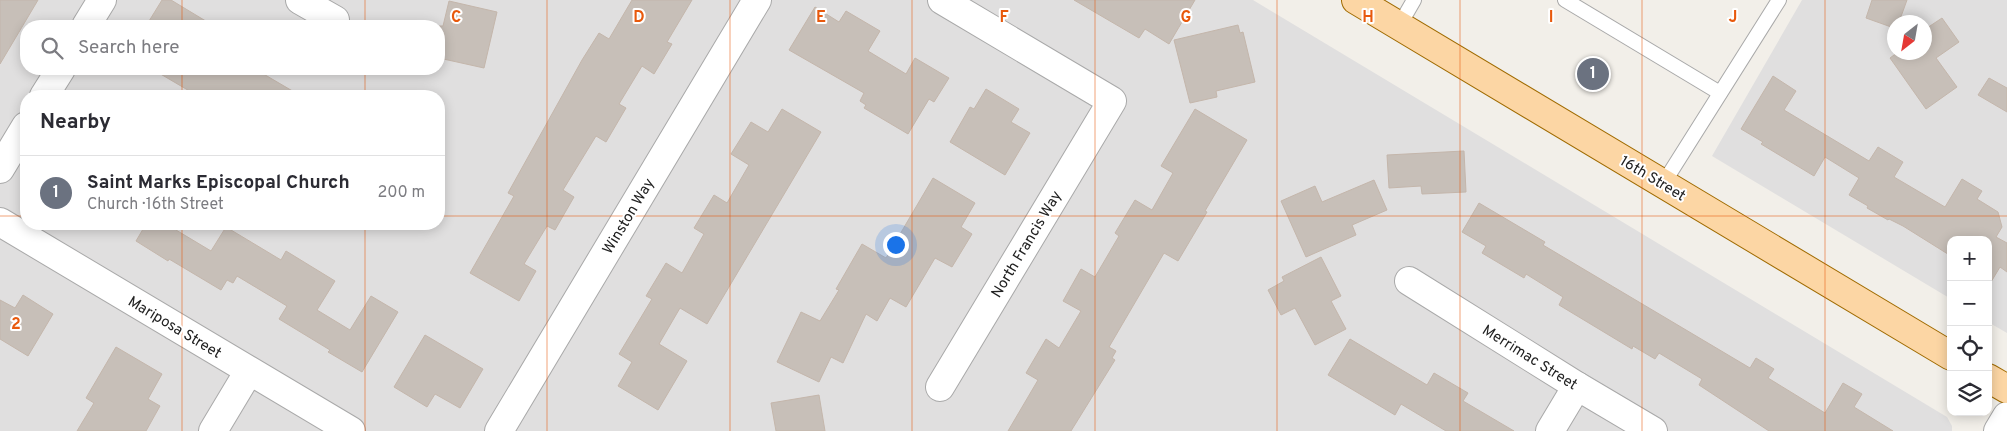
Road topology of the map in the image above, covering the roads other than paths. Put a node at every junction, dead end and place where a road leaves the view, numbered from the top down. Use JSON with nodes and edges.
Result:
{"nodes":[{"id":1,"x":102,"y":0,"type":"edge"},
{"id":2,"x":300,"y":0,"type":"edge"},
{"id":3,"x":757,"y":0,"type":"edge"},
{"id":4,"x":942,"y":0,"type":"edge"},
{"id":5,"x":1356,"y":0,"type":"edge"},
{"id":6,"x":1414,"y":0,"type":"edge"},
{"id":7,"x":1564,"y":0,"type":"edge"},
{"id":8,"x":1779,"y":0,"type":"edge"},
{"id":9,"x":90,"y":20,"type":"edge"},
{"id":10,"x":335,"y":20,"type":"dead end"},
{"id":11,"x":1399,"y":26,"type":"junction"},
{"id":12,"x":57,"y":75,"type":"edge"},
{"id":13,"x":48,"y":90,"type":"edge"},
{"id":14,"x":1720,"y":94,"type":"junction"},
{"id":15,"x":20,"y":136,"type":"edge"},
{"id":16,"x":0,"y":169,"type":"edge"},
{"id":17,"x":1663,"y":184,"type":"junction"},
{"id":18,"x":0,"y":222,"type":"edge"},
{"id":19,"x":1409,"y":281,"type":"dead end"},
{"id":20,"x":1947,"y":354,"type":"edge"},
{"id":21,"x":249,"y":371,"type":"junction"},
{"id":22,"x":1992,"y":381,"type":"edge"},
{"id":23,"x":1577,"y":386,"type":"junction"},
{"id":24,"x":940,"y":387,"type":"dead end"},
{"id":25,"x":2007,"y":390,"type":"edge"},
{"id":26,"x":2007,"y":416,"type":"edge"},
{"id":27,"x":213,"y":431,"type":"edge"},
{"id":28,"x":350,"y":431,"type":"edge"},
{"id":29,"x":500,"y":431,"type":"edge"},
{"id":30,"x":1550,"y":431,"type":"edge"},
{"id":31,"x":1653,"y":431,"type":"edge"},
{"id":32,"x":1998,"y":431,"type":"edge"}],
"edges":[{"from":1,"to":9,"type":"street"},
{"from":2,"to":10,"type":"street"},
{"from":3,"to":29,"type":"street","name":"Winston Way"},
{"from":4,"to":24,"type":"street","name":"North Francis Way"},
{"from":5,"to":11,"type":"main road","name":"16th Street"},
{"from":6,"to":11,"type":"lane"},
{"from":7,"to":14,"type":"lane"},
{"from":8,"to":14,"type":"lane"},
{"from":11,"to":17,"type":"main road","name":"16th Street"},
{"from":12,"to":13,"type":"street"},
{"from":14,"to":17,"type":"lane"},
{"from":15,"to":16,"type":"street"},
{"from":17,"to":20,"type":"main road","name":"16th Street"},
{"from":18,"to":21,"type":"street","name":"Mariposa Street"},
{"from":19,"to":23,"type":"street","name":"Merrimac Street"},
{"from":21,"to":27,"type":"street"},
{"from":21,"to":28,"type":"street","name":"Mariposa Street"},
{"from":22,"to":25,"type":"main road"},
{"from":23,"to":30,"type":"street"},
{"from":23,"to":31,"type":"street","name":"Merrimac Street"},
{"from":26,"to":32,"type":"street"}]}
